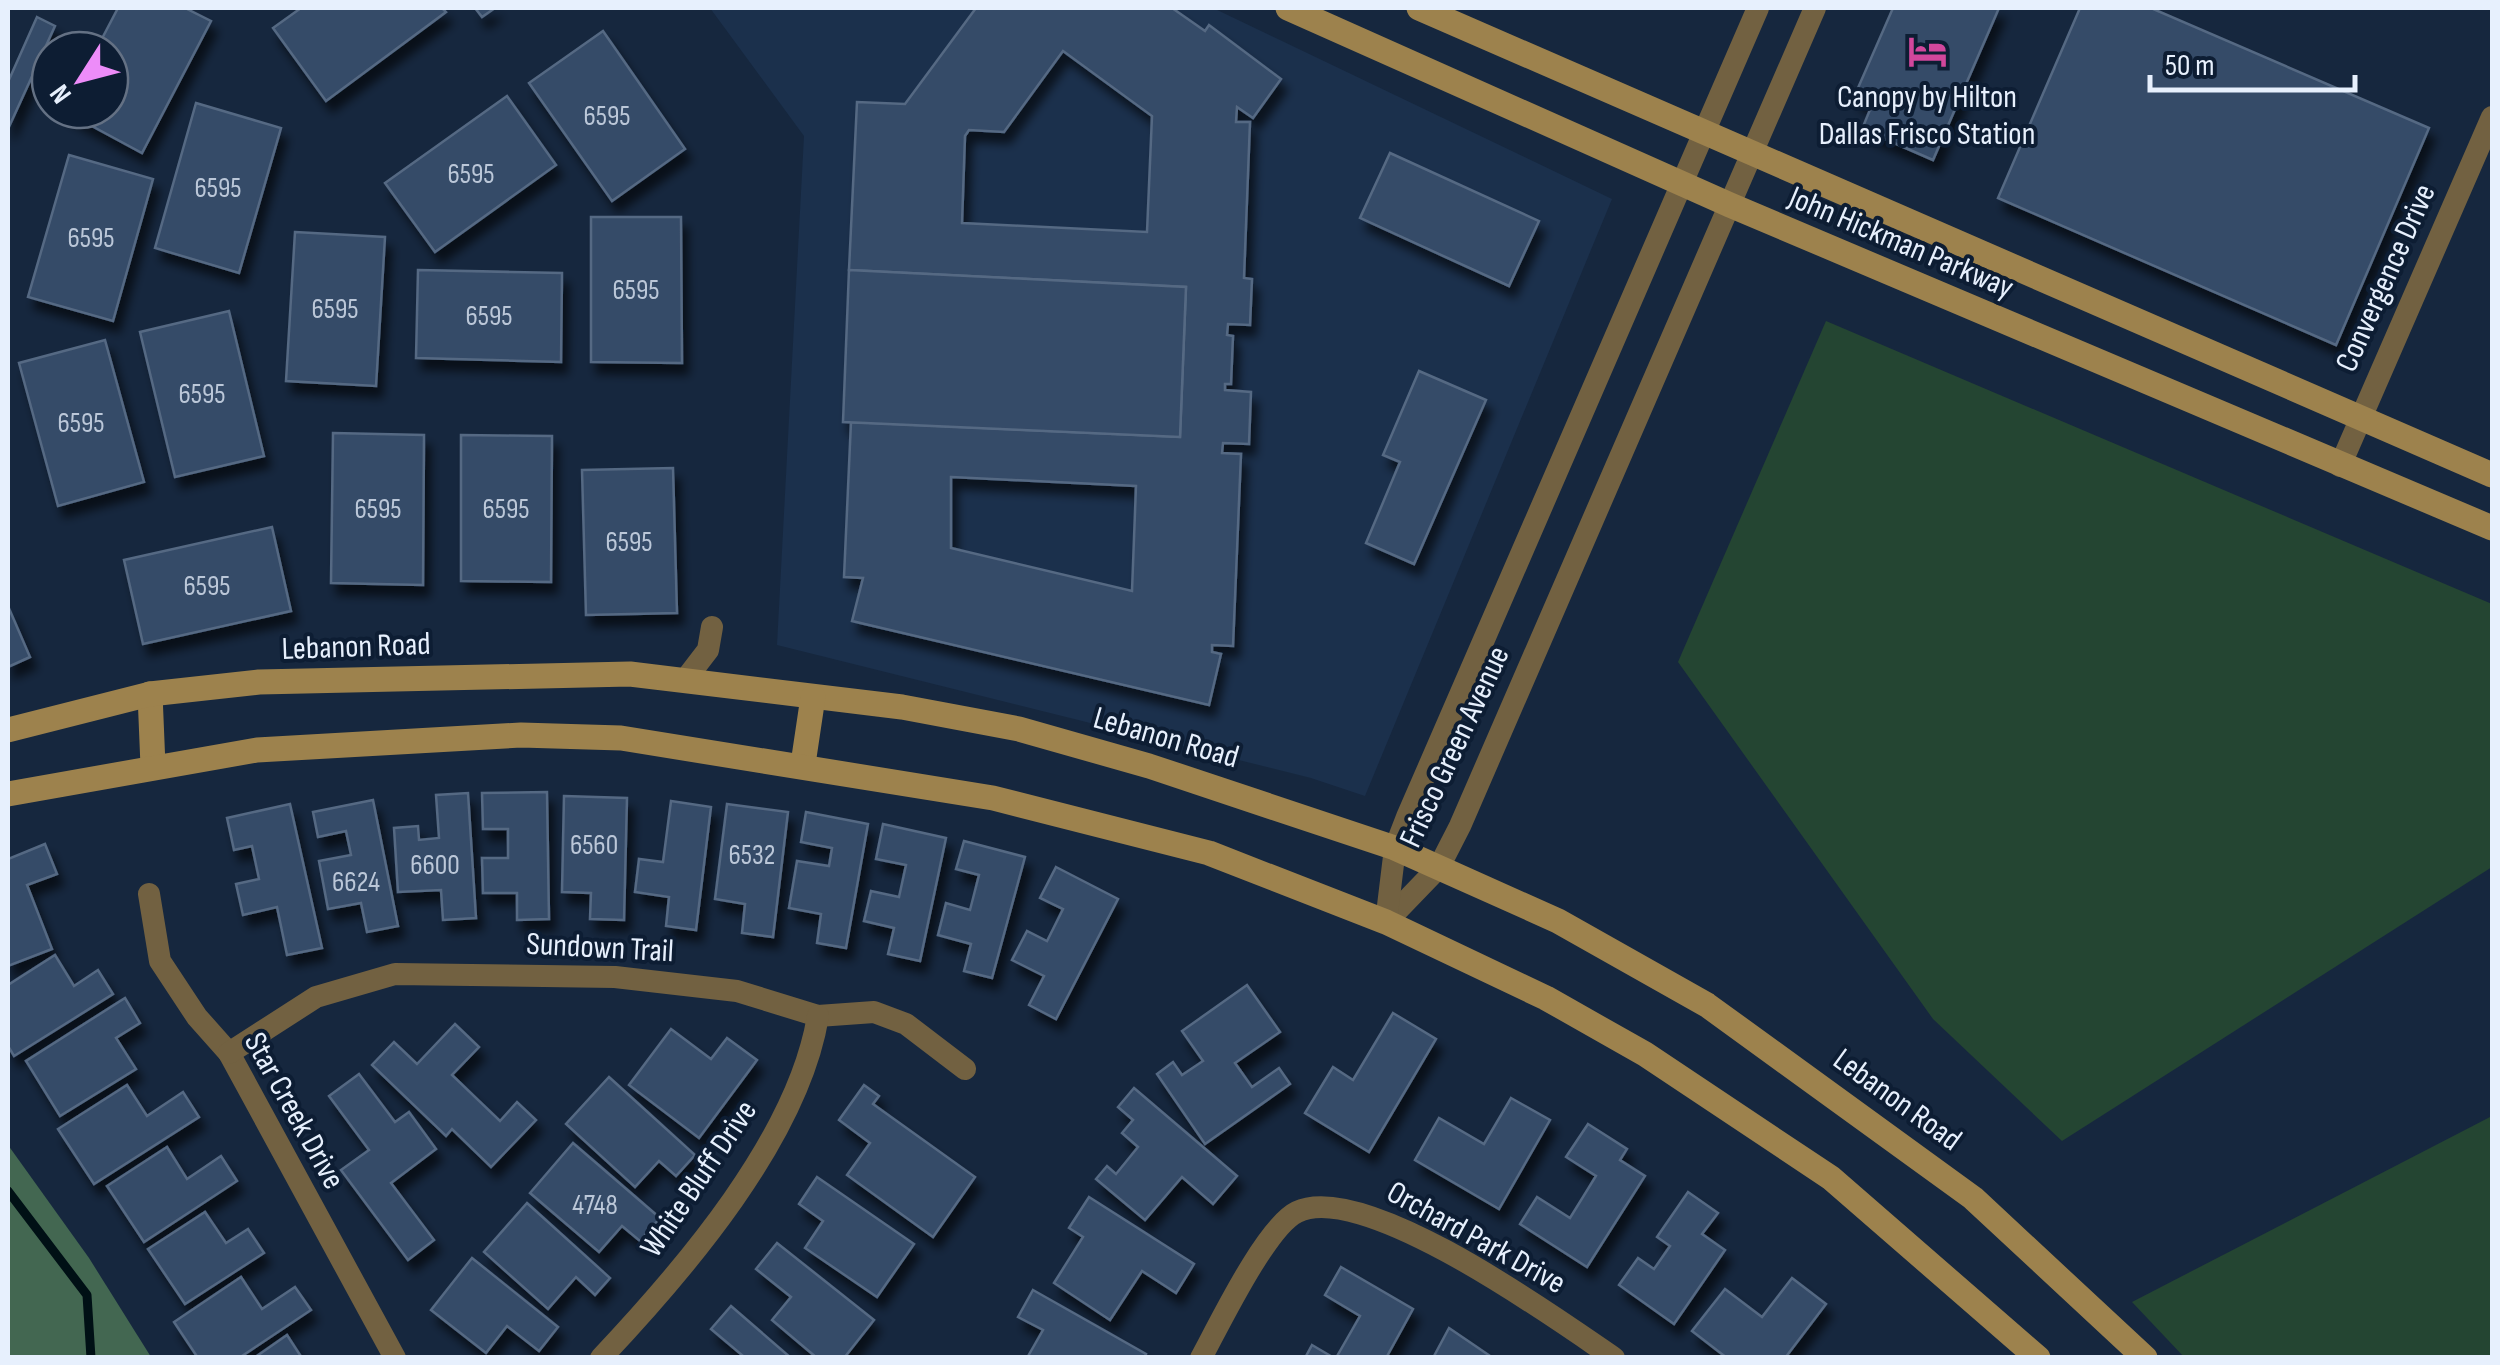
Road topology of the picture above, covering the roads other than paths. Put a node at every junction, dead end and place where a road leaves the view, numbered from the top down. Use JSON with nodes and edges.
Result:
{"nodes":[{"id":1,"x":1288,"y":8,"type":"edge"},
{"id":2,"x":1419,"y":8,"type":"edge"},
{"id":3,"x":1758,"y":8,"type":"edge"},
{"id":4,"x":1815,"y":8,"type":"edge"},
{"id":5,"x":2492,"y":117,"type":"edge"},
{"id":6,"x":1704,"y":132,"type":"junction"},
{"id":7,"x":1752,"y":153,"type":"junction"},
{"id":8,"x":1682,"y":184,"type":"junction"},
{"id":9,"x":1730,"y":205,"type":"junction"},
{"id":10,"x":2361,"y":418,"type":"junction"},
{"id":11,"x":2340,"y":466,"type":"junction"},
{"id":12,"x":2492,"y":475,"type":"edge"},
{"id":13,"x":2492,"y":528,"type":"edge"},
{"id":14,"x":712,"y":628,"type":"dead end"},
{"id":15,"x":684,"y":680,"type":"junction"},
{"id":16,"x":150,"y":694,"type":"junction"},
{"id":17,"x":813,"y":696,"type":"junction"},
{"id":18,"x":8,"y":730,"type":"edge"},
{"id":19,"x":803,"y":764,"type":"junction"},
{"id":20,"x":152,"y":766,"type":"junction"},
{"id":21,"x":8,"y":794,"type":"edge"},
{"id":22,"x":1395,"y":848,"type":"junction"},
{"id":23,"x":1439,"y":867,"type":"junction"},
{"id":24,"x":149,"y":894,"type":"dead end"},
{"id":25,"x":1386,"y":922,"type":"junction"},
{"id":26,"x":818,"y":1016,"type":"junction"},
{"id":27,"x":230,"y":1053,"type":"junction"},
{"id":28,"x":965,"y":1069,"type":"dead end"},
{"id":29,"x":396,"y":1358,"type":"edge"},
{"id":30,"x":601,"y":1358,"type":"edge"},
{"id":31,"x":1201,"y":1358,"type":"edge"},
{"id":32,"x":1614,"y":1358,"type":"edge"},
{"id":33,"x":2038,"y":1358,"type":"edge"},
{"id":34,"x":2145,"y":1358,"type":"edge"}],
"edges":[{"from":1,"to":8,"type":"main road","name":"John Hickman Parkway"},
{"from":2,"to":6,"type":"main road","name":"John Hickman Parkway"},
{"from":3,"to":6,"type":"street","name":"Frisco Green Avenue"},
{"from":4,"to":7,"type":"street","name":"Frisco Green Avenue"},
{"from":5,"to":10,"type":"street","name":"Convergence Drive"},
{"from":6,"to":7,"type":"main road","name":"John Hickman Parkway"},
{"from":6,"to":8,"type":"street","name":"Frisco Green Avenue"},
{"from":7,"to":9,"type":"street","name":"Frisco Green Avenue"},
{"from":7,"to":10,"type":"main road","name":"John Hickman Parkway"},
{"from":8,"to":9,"type":"main road","name":"John Hickman Parkway"},
{"from":8,"to":22,"type":"street","name":"Frisco Green Avenue"},
{"from":9,"to":11,"type":"main road","name":"John Hickman Parkway"},
{"from":9,"to":23,"type":"street","name":"Frisco Green Avenue"},
{"from":10,"to":11,"type":"street","name":"Convergence Drive"},
{"from":10,"to":12,"type":"main road","name":"John Hickman Parkway"},
{"from":11,"to":13,"type":"main road","name":"John Hickman Parkway"},
{"from":14,"to":15,"type":"street"},
{"from":15,"to":16,"type":"main road","name":"Lebanon Road"},
{"from":15,"to":17,"type":"main road","name":"Lebanon Road"},
{"from":16,"to":18,"type":"main road","name":"Lebanon Road"},
{"from":16,"to":20,"type":"main road"},
{"from":17,"to":19,"type":"main road"},
{"from":17,"to":22,"type":"main road","name":"Lebanon Road"},
{"from":19,"to":20,"type":"main road"},
{"from":19,"to":25,"type":"main road"},
{"from":20,"to":21,"type":"main road"},
{"from":22,"to":23,"type":"main road","name":"Lebanon Road"},
{"from":22,"to":25,"type":"street","name":"Frisco Green Avenue"},
{"from":23,"to":25,"type":"street","name":"Frisco Green Avenue"},
{"from":23,"to":34,"type":"main road","name":"Lebanon Road"},
{"from":24,"to":27,"type":"street","name":"Star Creek Drive"},
{"from":25,"to":33,"type":"main road"},
{"from":26,"to":27,"type":"street","name":"Sundown Trail"},
{"from":26,"to":28,"type":"street","name":"Sundown Trail"},
{"from":26,"to":30,"type":"street","name":"White Bluff Drive"},
{"from":27,"to":29,"type":"street","name":"Star Creek Drive"},
{"from":31,"to":32,"type":"street","name":"Orchard Park Drive"}]}
